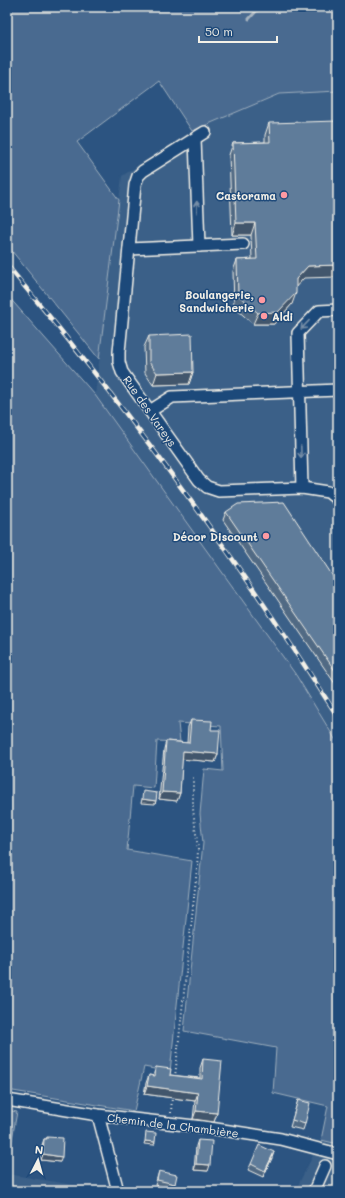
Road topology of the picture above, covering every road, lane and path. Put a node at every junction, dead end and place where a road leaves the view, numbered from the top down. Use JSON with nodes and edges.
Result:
{"nodes":[{"id":1,"x":205,"y":132,"type":"dead end"},
{"id":2,"x":195,"y":139,"type":"junction"},
{"id":3,"x":242,"y":244,"type":"dead end"},
{"id":4,"x":199,"y":246,"type":"junction"},
{"id":5,"x":129,"y":249,"type":"junction"},
{"id":6,"x":338,"y":310,"type":"edge"},
{"id":7,"x":338,"y":390,"type":"edge"},
{"id":8,"x":300,"y":392,"type":"junction"},
{"id":9,"x":150,"y":411,"type":"junction"},
{"id":10,"x":302,"y":488,"type":"junction"},
{"id":11,"x":333,"y":490,"type":"edge"},
{"id":12,"x":338,"y":500,"type":"edge"},
{"id":13,"x":192,"y":776,"type":"dead end"},
{"id":14,"x":174,"y":1084,"type":"edge"},
{"id":15,"x":173,"y":1092,"type":"edge"},
{"id":16,"x":7,"y":1100,"type":"edge"},
{"id":17,"x":98,"y":1115,"type":"junction"},
{"id":18,"x":170,"y":1124,"type":"junction"},
{"id":19,"x":338,"y":1154,"type":"edge"},
{"id":20,"x":325,"y":1166,"type":"dead end"},
{"id":21,"x":118,"y":1191,"type":"edge"},
{"id":22,"x":314,"y":1191,"type":"edge"}],
"edges":[{"from":1,"to":2,"type":"street","name":"Rue des Vareys"},
{"from":4,"to":2,"type":"street","one_way":true},
{"from":2,"to":5,"type":"street","name":"Rue des Vareys"},
{"from":3,"to":4,"type":"street"},
{"from":4,"to":5,"type":"street"},
{"from":5,"to":9,"type":"street","name":"Rue des Vareys"},
{"from":6,"to":8,"type":"street","one_way":true},
{"from":7,"to":8,"type":"street"},
{"from":8,"to":9,"type":"street"},
{"from":8,"to":10,"type":"street","one_way":true},
{"from":9,"to":10,"type":"street","name":"Rue des Vareys"},
{"from":10,"to":11,"type":"street","name":"Rue des Vareys"},
{"from":11,"to":12,"type":"street","name":"Rue des Vareys"},
{"from":13,"to":14,"type":"path"},
{"from":15,"to":18,"type":"path"},
{"from":16,"to":17,"type":"street","name":"Chemin de la Chambière"},
{"from":17,"to":18,"type":"street","name":"Chemin de la Chambière"},
{"from":17,"to":21,"type":"street"},
{"from":18,"to":19,"type":"street","name":"Chemin de la Chambière"},
{"from":20,"to":22,"type":"street"}]}
